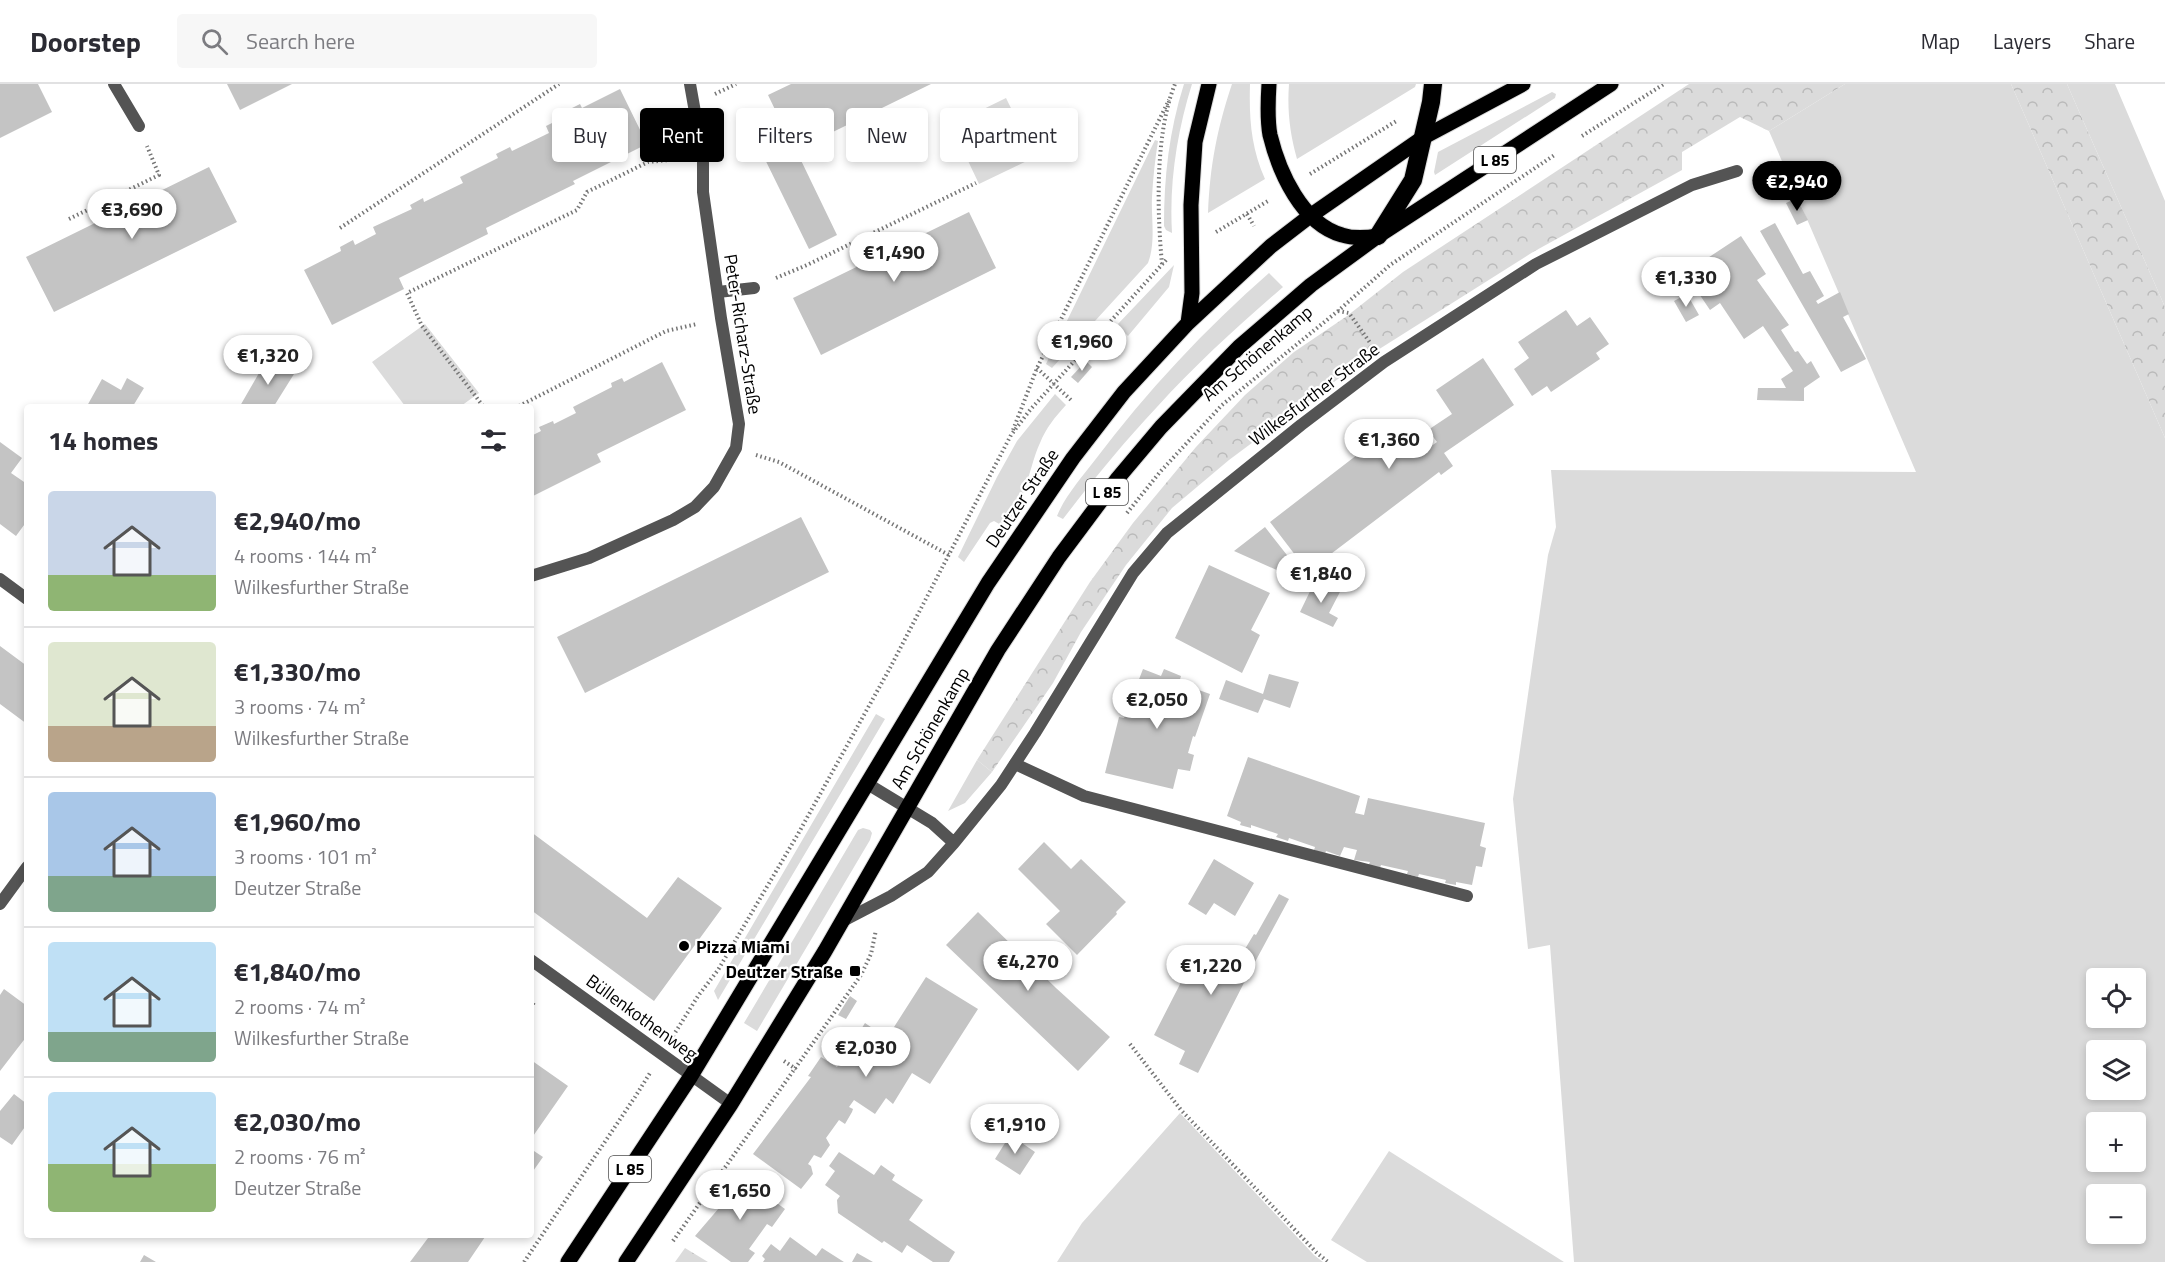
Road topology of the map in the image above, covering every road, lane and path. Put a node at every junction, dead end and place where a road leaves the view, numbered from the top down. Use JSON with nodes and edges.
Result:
{"nodes":[{"id":1,"x":114,"y":84,"type":"edge"},
{"id":2,"x":559,"y":84,"type":"edge"},
{"id":3,"x":690,"y":84,"type":"edge"},
{"id":4,"x":1175,"y":84,"type":"edge"},
{"id":5,"x":1209,"y":84,"type":"edge"},
{"id":6,"x":1269,"y":84,"type":"edge"},
{"id":7,"x":1433,"y":84,"type":"edge"},
{"id":8,"x":1523,"y":84,"type":"edge"},
{"id":9,"x":1611,"y":84,"type":"edge"},
{"id":10,"x":1664,"y":84,"type":"edge"},
{"id":11,"x":1169,"y":100,"type":"junction"},
{"id":12,"x":694,"y":108,"type":"edge"},
{"id":13,"x":1402,"y":118,"type":"dead end"},
{"id":14,"x":139,"y":126,"type":"joint"},
{"id":15,"x":1424,"y":137,"type":"junction"},
{"id":16,"x":1573,"y":142,"type":"dead end"},
{"id":17,"x":1563,"y":149,"type":"dead end"},
{"id":18,"x":648,"y":162,"type":"edge"},
{"id":19,"x":703,"y":162,"type":"edge"},
{"id":20,"x":1737,"y":171,"type":"dead end"},
{"id":21,"x":1306,"y":177,"type":"dead end"},
{"id":22,"x":976,"y":183,"type":"dead end"},
{"id":23,"x":1275,"y":196,"type":"dead end"},
{"id":24,"x":1247,"y":214,"type":"junction"},
{"id":25,"x":1310,"y":216,"type":"junction"},
{"id":26,"x":69,"y":219,"type":"dead end"},
{"id":27,"x":340,"y":228,"type":"dead end"},
{"id":28,"x":1258,"y":233,"type":"dead end"},
{"id":29,"x":1209,"y":236,"type":"dead end"},
{"id":30,"x":1378,"y":236,"type":"junction"},
{"id":31,"x":754,"y":288,"type":"joint"},
{"id":32,"x":718,"y":292,"type":"junction"},
{"id":33,"x":1338,"y":311,"type":"junction"},
{"id":34,"x":721,"y":318,"type":"junction"},
{"id":35,"x":1188,"y":323,"type":"junction"},
{"id":36,"x":1377,"y":352,"type":"dead end"},
{"id":37,"x":1037,"y":368,"type":"junction"},
{"id":38,"x":1053,"y":383,"type":"junction"},
{"id":39,"x":1071,"y":399,"type":"dead end"},
{"id":40,"x":481,"y":404,"type":"edge"},
{"id":41,"x":523,"y":404,"type":"edge"},
{"id":42,"x":1011,"y":435,"type":"junction"},
{"id":43,"x":736,"y":448,"type":"junction"},
{"id":44,"x":1124,"y":517,"type":"dead end"},
{"id":45,"x":949,"y":555,"type":"junction"},
{"id":46,"x":534,"y":575,"type":"edge"},
{"id":47,"x":0,"y":579,"type":"edge"},
{"id":48,"x":24,"y":597,"type":"edge"},
{"id":49,"x":1015,"y":764,"type":"junction"},
{"id":50,"x":866,"y":783,"type":"junction"},
{"id":51,"x":906,"y":808,"type":"junction"},
{"id":52,"x":954,"y":843,"type":"junction"},
{"id":53,"x":24,"y":871,"type":"edge"},
{"id":54,"x":1467,"y":896,"type":"dead end"},
{"id":55,"x":0,"y":904,"type":"edge"},
{"id":56,"x":843,"y":921,"type":"junction"},
{"id":57,"x":879,"y":923,"type":"dead end"},
{"id":58,"x":534,"y":962,"type":"edge"},
{"id":59,"x":855,"y":971,"type":"dead end"},
{"id":60,"x":861,"y":975,"type":"junction"},
{"id":61,"x":678,"y":1028,"type":"dead end"},
{"id":62,"x":1130,"y":1044,"type":"dead end"},
{"id":63,"x":691,"y":1076,"type":"junction"},
{"id":64,"x":645,"y":1081,"type":"dead end"},
{"id":65,"x":731,"y":1104,"type":"junction"},
{"id":66,"x":667,"y":1251,"type":"dead end"},
{"id":67,"x":524,"y":1262,"type":"edge"},
{"id":68,"x":568,"y":1262,"type":"edge"},
{"id":69,"x":626,"y":1262,"type":"edge"},
{"id":70,"x":1328,"y":1262,"type":"edge"}],
"edges":[{"from":1,"to":14,"type":"street"},
{"from":2,"to":27,"type":"path"},
{"from":3,"to":12,"type":"street","name":"Peter-Richarz-Straße"},
{"from":4,"to":11,"type":"path","name":"Deutzer Straße"},
{"from":5,"to":35,"type":"main road"},
{"from":6,"to":25,"type":"main road"},
{"from":7,"to":15,"type":"highway"},
{"from":8,"to":15,"type":"main road","number":"L 85"},
{"from":9,"to":30,"type":"main road","name":"Am Schönenkamp","number":"L 85"},
{"from":10,"to":16,"type":"path"},
{"from":11,"to":37,"type":"path","name":"Deutzer Straße"},
{"from":11,"to":38,"type":"path","name":"Deutzer Straße"},
{"from":13,"to":21,"type":"path"},
{"from":14,"to":26,"type":"path"},
{"from":15,"to":25,"type":"main road","number":"L 85"},
{"from":15,"to":30,"type":"highway"},
{"from":17,"to":33,"type":"path","name":"Am Schönenkamp"},
{"from":18,"to":40,"type":"path"},
{"from":19,"to":32,"type":"street","name":"Peter-Richarz-Straße"},
{"from":20,"to":49,"type":"street","name":"Wilkesfurther Straße"},
{"from":22,"to":31,"type":"path"},
{"from":23,"to":24,"type":"path"},
{"from":24,"to":28,"type":"path"},
{"from":24,"to":29,"type":"path"},
{"from":25,"to":30,"type":"main road"},
{"from":25,"to":35,"type":"main road","number":"L 85"},
{"from":30,"to":51,"type":"main road","name":"Am Schönenkamp","number":"L 85"},
{"from":31,"to":32,"type":"street"},
{"from":32,"to":34,"type":"street","name":"Peter-Richarz-Straße"},
{"from":33,"to":36,"type":"path","name":"Wilkesfurther Straße"},
{"from":33,"to":44,"type":"path","name":"Am Schönenkamp"},
{"from":34,"to":41,"type":"path"},
{"from":34,"to":43,"type":"street","name":"Peter-Richarz-Straße"},
{"from":35,"to":50,"type":"main road","name":"Deutzer Straße","number":"L 85"},
{"from":37,"to":38,"type":"path"},
{"from":37,"to":42,"type":"path","name":"Deutzer Straße"},
{"from":38,"to":39,"type":"path"},
{"from":38,"to":42,"type":"path","name":"Deutzer Straße"},
{"from":42,"to":45,"type":"path","name":"Deutzer Straße"},
{"from":43,"to":45,"type":"path"},
{"from":43,"to":46,"type":"street","name":"Peter-Richarz-Straße"},
{"from":45,"to":61,"type":"path","name":"Deutzer Straße"},
{"from":47,"to":48,"type":"street"},
{"from":49,"to":52,"type":"street","name":"Wilkesfurther Straße"},
{"from":49,"to":54,"type":"street"},
{"from":50,"to":51,"type":"street"},
{"from":50,"to":63,"type":"main road","name":"Deutzer Straße","number":"L 85"},
{"from":51,"to":52,"type":"street"},
{"from":51,"to":56,"type":"main road","number":"L 85"},
{"from":52,"to":56,"type":"street","name":"Wilkesfurther Straße"},
{"from":53,"to":55,"type":"street"},
{"from":56,"to":65,"type":"main road","number":"L 85"},
{"from":57,"to":60,"type":"path"},
{"from":58,"to":63,"type":"street","name":"Büllenkothenweg"},
{"from":59,"to":60,"type":"path"},
{"from":60,"to":66,"type":"path"},
{"from":62,"to":70,"type":"path"},
{"from":63,"to":65,"type":"street","name":"Büllenkothenweg"},
{"from":63,"to":68,"type":"main road","name":"Deutzer Straße","number":"L 85"},
{"from":64,"to":67,"type":"path"},
{"from":65,"to":69,"type":"main road","number":"L 85"}]}
